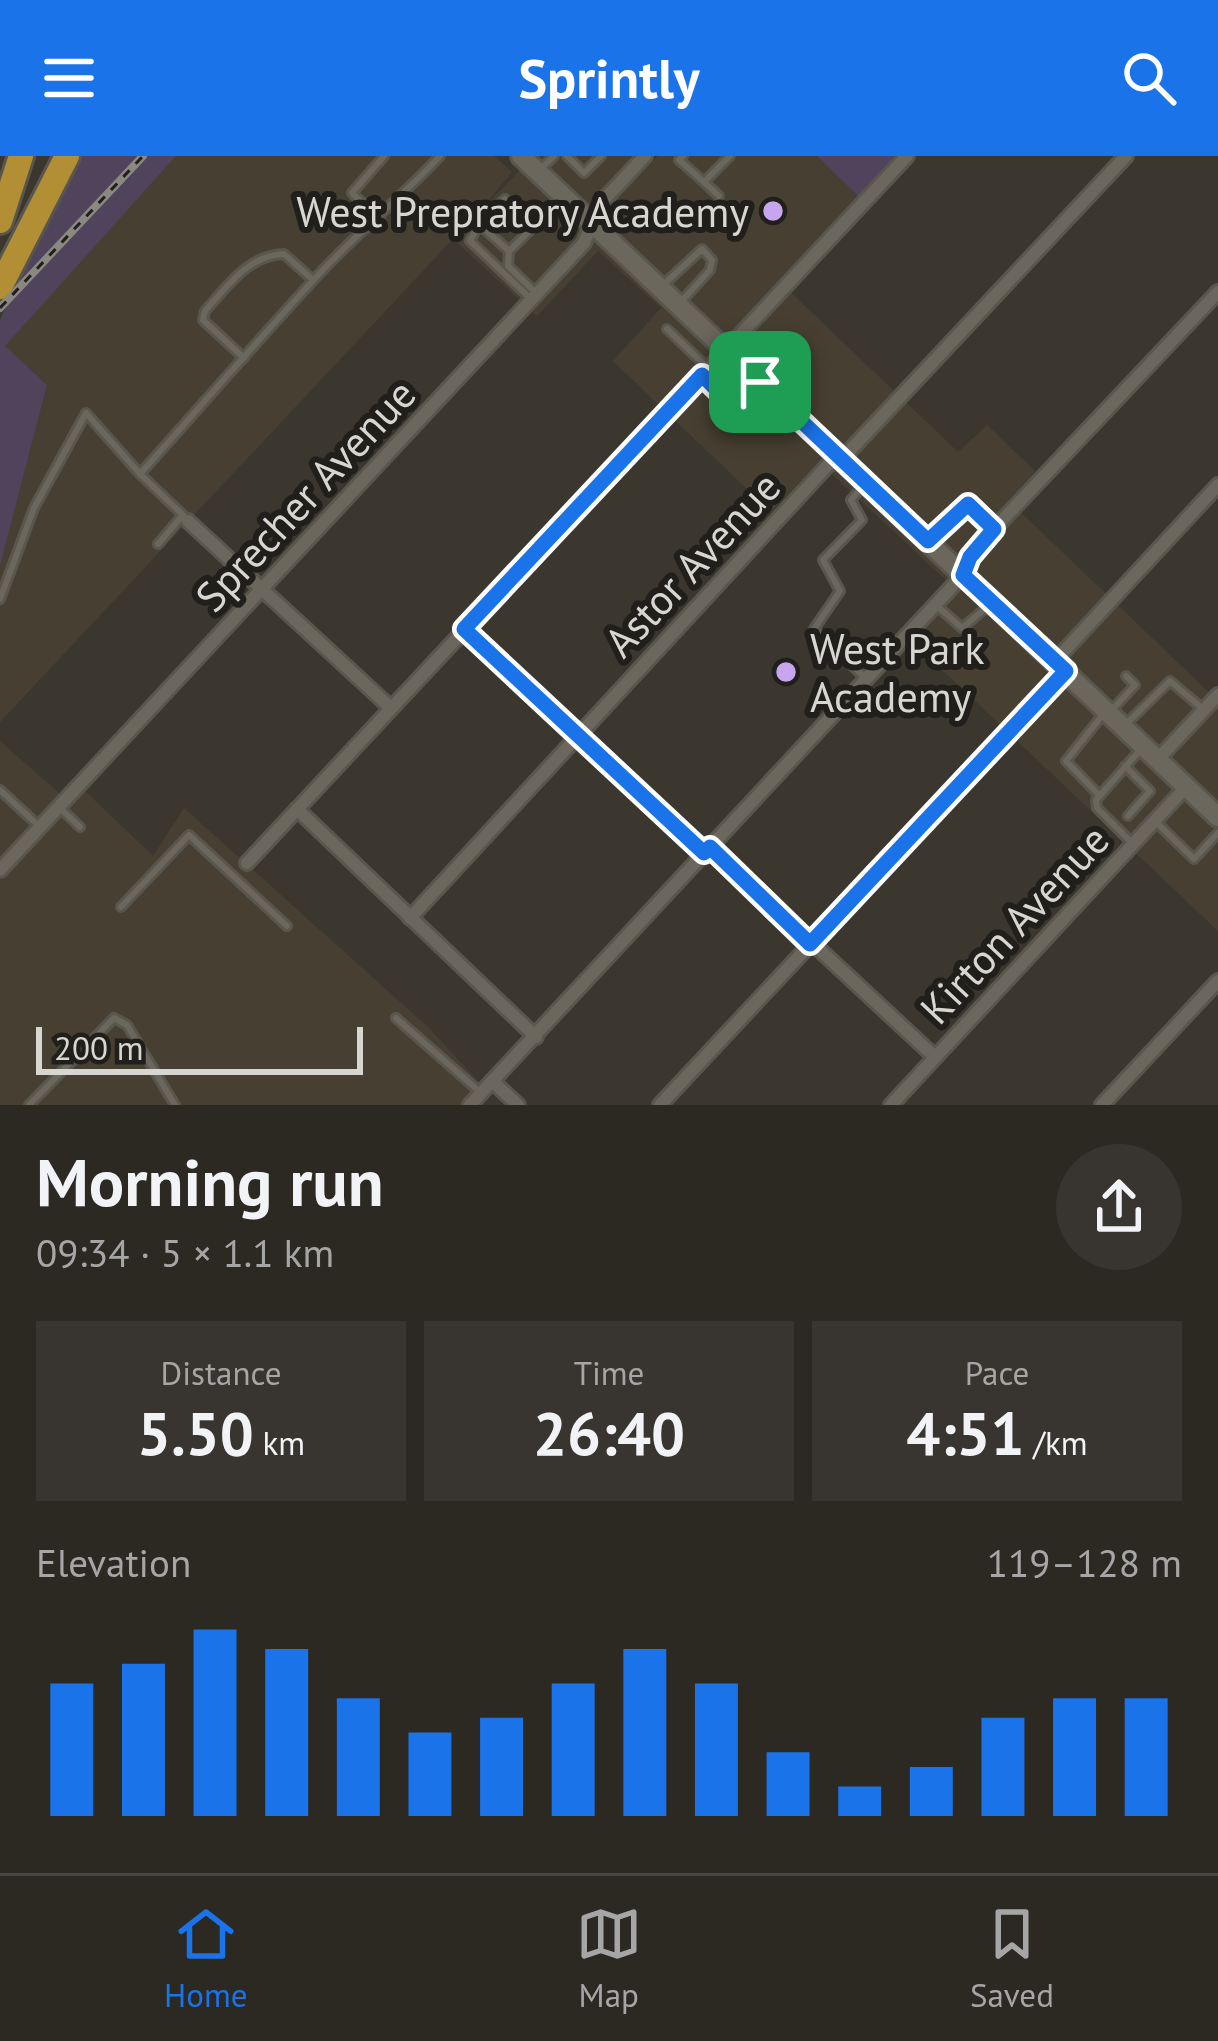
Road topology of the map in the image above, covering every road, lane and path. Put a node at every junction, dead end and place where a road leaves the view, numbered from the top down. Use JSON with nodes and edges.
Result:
{"nodes":[{"id":1,"x":20,"y":156,"type":"edge"},
{"id":2,"x":67,"y":156,"type":"edge"},
{"id":3,"x":384,"y":156,"type":"edge"},
{"id":4,"x":440,"y":156,"type":"edge"},
{"id":5,"x":521,"y":156,"type":"edge"},
{"id":6,"x":554,"y":156,"type":"edge"},
{"id":7,"x":567,"y":156,"type":"edge"},
{"id":8,"x":602,"y":156,"type":"edge"},
{"id":9,"x":682,"y":156,"type":"edge"},
{"id":10,"x":730,"y":156,"type":"edge"},
{"id":11,"x":907,"y":156,"type":"edge"},
{"id":12,"x":1126,"y":156,"type":"edge"},
{"id":13,"x":639,"y":158,"type":"edge"},
{"id":14,"x":538,"y":172,"type":"junction"},
{"id":15,"x":704,"y":182,"type":"junction"},
{"id":16,"x":564,"y":196,"type":"junction"},
{"id":17,"x":718,"y":196,"type":"dead end"},
{"id":18,"x":380,"y":220,"type":"junction"},
{"id":19,"x":0,"y":221,"type":"edge"},
{"id":20,"x":591,"y":222,"type":"junction"},
{"id":21,"x":479,"y":224,"type":"junction"},
{"id":22,"x":535,"y":226,"type":"junction"},
{"id":23,"x":509,"y":251,"type":"junction"},
{"id":24,"x":313,"y":280,"type":"junction"},
{"id":25,"x":0,"y":287,"type":"edge"},
{"id":26,"x":660,"y":288,"type":"junction"},
{"id":27,"x":1218,"y":292,"type":"edge"},
{"id":28,"x":534,"y":297,"type":"junction"},
{"id":29,"x":678,"y":305,"type":"junction"},
{"id":30,"x":667,"y":329,"type":"dead end"},
{"id":31,"x":725,"y":350,"type":"junction"},
{"id":32,"x":244,"y":358,"type":"junction"},
{"id":33,"x":705,"y":372,"type":"junction"},
{"id":34,"x":760,"y":382,"type":"junction"},
{"id":35,"x":842,"y":459,"type":"junction"},
{"id":36,"x":140,"y":475,"type":"junction"},
{"id":37,"x":866,"y":482,"type":"junction"},
{"id":38,"x":1218,"y":485,"type":"edge"},
{"id":39,"x":188,"y":521,"type":"dead end"},
{"id":40,"x":994,"y":529,"type":"junction"},
{"id":41,"x":928,"y":541,"type":"junction"},
{"id":42,"x":158,"y":544,"type":"dead end"},
{"id":43,"x":963,"y":575,"type":"junction"},
{"id":44,"x":261,"y":591,"type":"junction"},
{"id":45,"x":0,"y":599,"type":"edge"},
{"id":46,"x":992,"y":602,"type":"junction"},
{"id":47,"x":936,"y":605,"type":"junction"},
{"id":48,"x":464,"y":629,"type":"junction"},
{"id":49,"x":1060,"y":666,"type":"junction"},
{"id":50,"x":1126,"y":676,"type":"dead end"},
{"id":51,"x":867,"y":681,"type":"junction"},
{"id":52,"x":1218,"y":695,"type":"edge"},
{"id":53,"x":391,"y":708,"type":"junction"},
{"id":54,"x":1204,"y":710,"type":"junction"},
{"id":55,"x":1113,"y":717,"type":"junction"},
{"id":56,"x":578,"y":736,"type":"junction"},
{"id":57,"x":1150,"y":753,"type":"junction"},
{"id":58,"x":1125,"y":766,"type":"junction"},
{"id":59,"x":1186,"y":787,"type":"junction"},
{"id":60,"x":0,"y":790,"type":"edge"},
{"id":61,"x":1099,"y":795,"type":"junction"},
{"id":62,"x":58,"y":807,"type":"junction"},
{"id":63,"x":297,"y":809,"type":"junction"},
{"id":64,"x":1128,"y":816,"type":"dead end"},
{"id":65,"x":1218,"y":817,"type":"edge"},
{"id":66,"x":1155,"y":820,"type":"junction"},
{"id":67,"x":40,"y":827,"type":"junction"},
{"id":68,"x":80,"y":827,"type":"dead end"},
{"id":69,"x":1218,"y":833,"type":"edge"},
{"id":70,"x":1133,"y":844,"type":"junction"},
{"id":71,"x":707,"y":850,"type":"junction"},
{"id":72,"x":247,"y":863,"type":"joint"},
{"id":73,"x":0,"y":870,"type":"edge"},
{"id":74,"x":234,"y":876,"type":"junction"},
{"id":75,"x":121,"y":907,"type":"dead end"},
{"id":76,"x":410,"y":918,"type":"junction"},
{"id":77,"x":287,"y":926,"type":"dead end"},
{"id":78,"x":810,"y":944,"type":"junction"},
{"id":79,"x":1218,"y":981,"type":"edge"},
{"id":80,"x":396,"y":1018,"type":"dead end"},
{"id":81,"x":536,"y":1036,"type":"junction"},
{"id":82,"x":935,"y":1057,"type":"junction"},
{"id":83,"x":492,"y":1081,"type":"junction"},
{"id":84,"x":481,"y":1093,"type":"junction"},
{"id":85,"x":29,"y":1105,"type":"edge"},
{"id":86,"x":175,"y":1105,"type":"edge"},
{"id":87,"x":470,"y":1105,"type":"edge"},
{"id":88,"x":518,"y":1105,"type":"edge"},
{"id":89,"x":660,"y":1105,"type":"edge"},
{"id":90,"x":891,"y":1105,"type":"edge"},
{"id":91,"x":1102,"y":1105,"type":"edge"}],
"edges":[{"from":1,"to":19,"type":"highway"},
{"from":2,"to":25,"type":"highway"},
{"from":3,"to":18,"type":"lane"},
{"from":4,"to":18,"type":"lane"},
{"from":5,"to":14,"type":"main road"},
{"from":6,"to":14,"type":"lane"},
{"from":7,"to":8,"type":"lane"},
{"from":9,"to":15,"type":"lane"},
{"from":10,"to":15,"type":"lane"},
{"from":11,"to":31,"type":"street"},
{"from":12,"to":35,"type":"street","name":"Astor Avenue"},
{"from":13,"to":20,"type":"street","name":"Sprecher Avenue"},
{"from":14,"to":16,"type":"main road"},
{"from":15,"to":17,"type":"lane"},
{"from":16,"to":20,"type":"main road"},
{"from":16,"to":22,"type":"lane"},
{"from":18,"to":24,"type":"lane"},
{"from":20,"to":26,"type":"main road"},
{"from":20,"to":28,"type":"street","name":"Sprecher Avenue"},
{"from":21,"to":22,"type":"lane"},
{"from":21,"to":23,"type":"lane"},
{"from":21,"to":28,"type":"lane"},
{"from":22,"to":23,"type":"lane"},
{"from":23,"to":28,"type":"lane"},
{"from":24,"to":32,"type":"lane"},
{"from":24,"to":32,"type":"lane"},
{"from":26,"to":29,"type":"main road"},
{"from":26,"to":29,"type":"lane"},
{"from":27,"to":40,"type":"street"},
{"from":28,"to":44,"type":"street","name":"Sprecher Avenue"},
{"from":29,"to":31,"type":"main road"},
{"from":30,"to":33,"type":"lane"},
{"from":31,"to":33,"type":"street"},
{"from":31,"to":34,"type":"main road"},
{"from":32,"to":36,"type":"lane"},
{"from":33,"to":34,"type":"lane"},
{"from":33,"to":48,"type":"street"},
{"from":34,"to":35,"type":"main road"},
{"from":35,"to":37,"type":"main road"},
{"from":35,"to":56,"type":"street","name":"Astor Avenue"},
{"from":36,"to":42,"type":"lane"},
{"from":36,"to":45,"type":"lane"},
{"from":37,"to":41,"type":"main road"},
{"from":37,"to":51,"type":"lane"},
{"from":38,"to":49,"type":"street"},
{"from":39,"to":44,"type":"street"},
{"from":40,"to":41,"type":"lane"},
{"from":40,"to":43,"type":"street"},
{"from":41,"to":43,"type":"main road"},
{"from":43,"to":46,"type":"main road"},
{"from":43,"to":47,"type":"street"},
{"from":44,"to":53,"type":"street"},
{"from":44,"to":62,"type":"street","name":"Sprecher Avenue"},
{"from":46,"to":47,"type":"lane"},
{"from":46,"to":49,"type":"main road"},
{"from":47,"to":51,"type":"street"},
{"from":48,"to":53,"type":"street"},
{"from":48,"to":56,"type":"street"},
{"from":49,"to":55,"type":"main road"},
{"from":49,"to":78,"type":"street"},
{"from":50,"to":55,"type":"lane"},
{"from":51,"to":71,"type":"street"},
{"from":52,"to":54,"type":"street"},
{"from":53,"to":63,"type":"street"},
{"from":54,"to":55,"type":"lane"},
{"from":54,"to":57,"type":"street"},
{"from":55,"to":57,"type":"main road"},
{"from":55,"to":61,"type":"lane"},
{"from":56,"to":71,"type":"street"},
{"from":56,"to":76,"type":"street","name":"Astor Avenue"},
{"from":57,"to":58,"type":"lane"},
{"from":57,"to":59,"type":"main road"},
{"from":58,"to":61,"type":"lane"},
{"from":58,"to":64,"type":"lane"},
{"from":59,"to":65,"type":"main road"},
{"from":59,"to":66,"type":"street","name":"Kirton Avenue"},
{"from":60,"to":67,"type":"lane"},
{"from":61,"to":70,"type":"lane"},
{"from":62,"to":67,"type":"street","name":"Sprecher Avenue"},
{"from":62,"to":68,"type":"lane"},
{"from":63,"to":72,"type":"street"},
{"from":63,"to":76,"type":"street"},
{"from":66,"to":69,"type":"lane"},
{"from":66,"to":70,"type":"street","name":"Kirton Avenue"},
{"from":67,"to":73,"type":"street","name":"Sprecher Avenue"},
{"from":70,"to":82,"type":"street","name":"Kirton Avenue"},
{"from":71,"to":78,"type":"street"},
{"from":71,"to":81,"type":"street"},
{"from":72,"to":74,"type":"lane"},
{"from":74,"to":75,"type":"lane"},
{"from":74,"to":77,"type":"lane"},
{"from":76,"to":81,"type":"street"},
{"from":78,"to":82,"type":"street"},
{"from":78,"to":89,"type":"street"},
{"from":79,"to":91,"type":"street"},
{"from":80,"to":84,"type":"lane"},
{"from":81,"to":83,"type":"street"},
{"from":82,"to":90,"type":"street","name":"Kirton Avenue"},
{"from":83,"to":84,"type":"street"},
{"from":83,"to":88,"type":"street"},
{"from":84,"to":87,"type":"street"},
{"from":85,"to":86,"type":"lane"}]}
